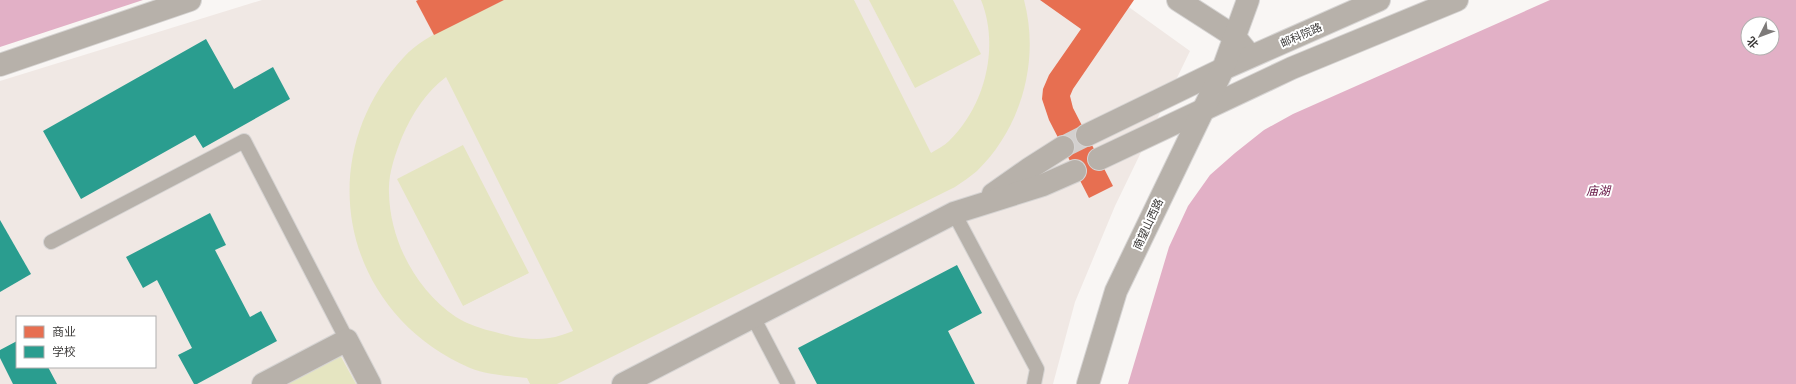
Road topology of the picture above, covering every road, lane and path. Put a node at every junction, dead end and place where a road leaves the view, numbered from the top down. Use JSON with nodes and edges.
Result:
{"nodes":[{"id":1,"x":190,"y":0,"type":"edge"},
{"id":2,"x":1178,"y":0,"type":"edge"},
{"id":3,"x":1248,"y":0,"type":"edge"},
{"id":4,"x":1379,"y":0,"type":"edge"},
{"id":5,"x":1457,"y":0,"type":"edge"},
{"id":6,"x":1234,"y":36,"type":"junction"},
{"id":7,"x":1250,"y":57,"type":"junction"},
{"id":8,"x":0,"y":65,"type":"edge"},
{"id":9,"x":1223,"y":69,"type":"junction"},
{"id":10,"x":1268,"y":79,"type":"junction"},
{"id":11,"x":1202,"y":109,"type":"junction"},
{"id":12,"x":1087,"y":134,"type":"tunnel mouth"},
{"id":13,"x":1063,"y":147,"type":"tunnel mouth"},
{"id":14,"x":1099,"y":159,"type":"dead end"},
{"id":15,"x":1075,"y":171,"type":"dead end"},
{"id":16,"x":976,"y":206,"type":"junction"},
{"id":17,"x":954,"y":213,"type":"junction"},
{"id":18,"x":51,"y":242,"type":"dead end"},
{"id":19,"x":753,"y":317,"type":"junction"},
{"id":20,"x":347,"y":340,"type":"junction"},
{"id":21,"x":263,"y":384,"type":"edge"},
{"id":22,"x":370,"y":384,"type":"edge"},
{"id":23,"x":623,"y":384,"type":"edge"},
{"id":24,"x":788,"y":384,"type":"edge"},
{"id":25,"x":1034,"y":384,"type":"edge"},
{"id":26,"x":1088,"y":384,"type":"edge"}],
"edges":[{"from":1,"to":8,"type":"street"},
{"from":2,"to":6,"type":"street"},
{"from":3,"to":6,"type":"street","name":"南望山西路"},
{"from":4,"to":7,"type":"street","name":"邮科院路"},
{"from":5,"to":10,"type":"street"},
{"from":6,"to":7,"type":"street"},
{"from":6,"to":9,"type":"street","name":"南望山西路"},
{"from":7,"to":9,"type":"street","name":"邮科院路"},
{"from":7,"to":10,"type":"street"},
{"from":9,"to":11,"type":"street","name":"南望山西路"},
{"from":9,"to":12,"type":"street","name":"邮科院路"},
{"from":10,"to":11,"type":"street"},
{"from":11,"to":14,"type":"street"},
{"from":11,"to":26,"type":"street","name":"南望山西路"},
{"from":13,"to":16,"type":"street"},
{"from":15,"to":16,"type":"street"},
{"from":16,"to":17,"type":"street"},
{"from":17,"to":19,"type":"street"},
{"from":17,"to":25,"type":"lane"},
{"from":18,"to":20,"type":"lane"},
{"from":19,"to":23,"type":"street"},
{"from":19,"to":24,"type":"lane"},
{"from":20,"to":21,"type":"street"},
{"from":20,"to":22,"type":"street"}]}
